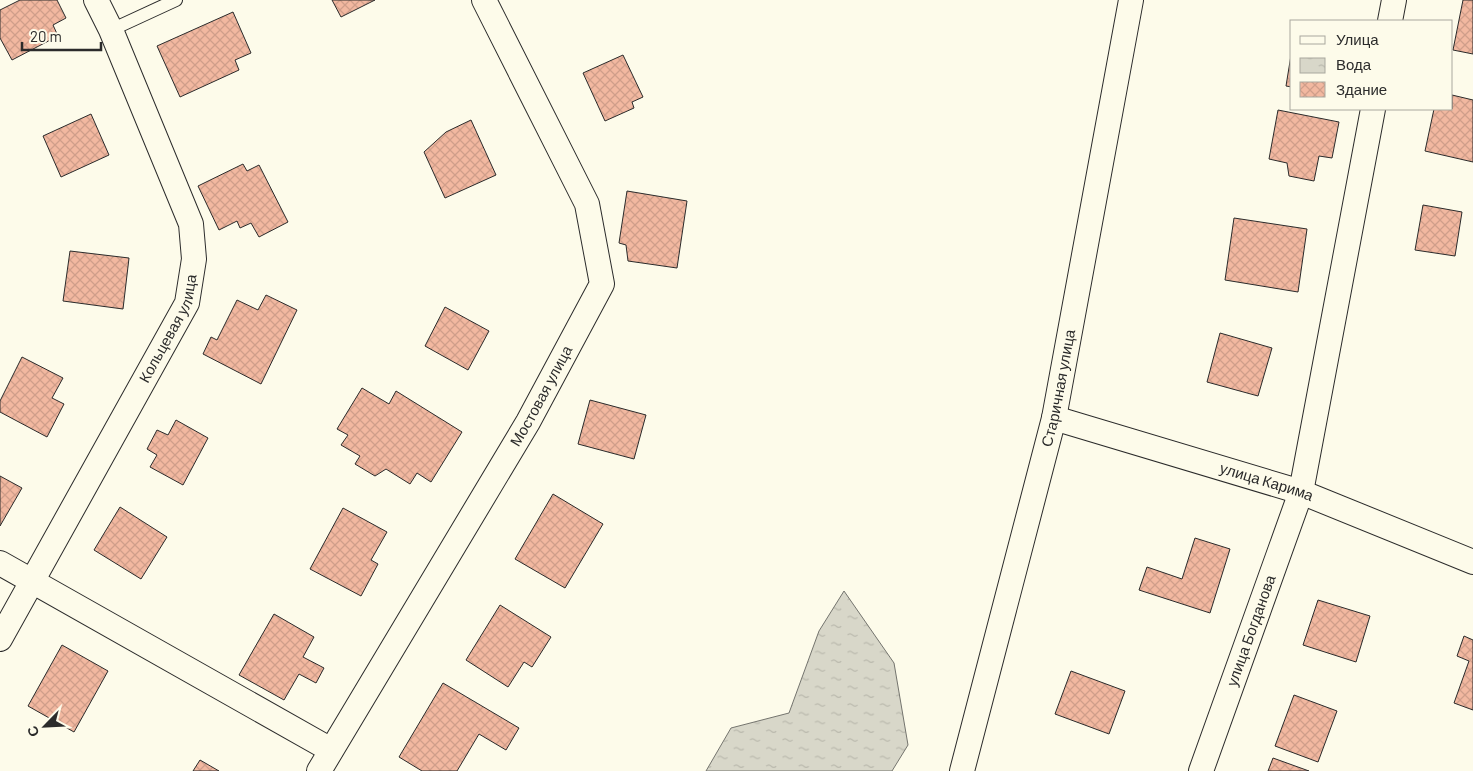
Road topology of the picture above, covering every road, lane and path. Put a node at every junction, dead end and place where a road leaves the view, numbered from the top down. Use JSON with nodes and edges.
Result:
{"nodes":[{"id":1,"x":96,"y":0,"type":"edge"},
{"id":2,"x":176,"y":0,"type":"edge"},
{"id":3,"x":484,"y":0,"type":"edge"},
{"id":4,"x":1131,"y":0,"type":"edge"},
{"id":5,"x":1394,"y":0,"type":"edge"},
{"id":6,"x":1390,"y":20,"type":"edge"},
{"id":7,"x":111,"y":30,"type":"junction"},
{"id":8,"x":1373,"y":110,"type":"edge"},
{"id":9,"x":1054,"y":418,"type":"junction"},
{"id":10,"x":1301,"y":492,"type":"junction"},
{"id":11,"x":1473,"y":562,"type":"edge"},
{"id":12,"x":0,"y":563,"type":"edge"},
{"id":13,"x":33,"y":582,"type":"junction"},
{"id":14,"x":0,"y":639,"type":"edge"},
{"id":15,"x":331,"y":750,"type":"junction"},
{"id":16,"x":319,"y":771,"type":"edge"},
{"id":17,"x":962,"y":771,"type":"edge"},
{"id":18,"x":1202,"y":771,"type":"edge"}],
"edges":[{"from":1,"to":7,"type":"street","name":"Кольцевая улица"},
{"from":2,"to":7,"type":"lane"},
{"from":3,"to":15,"type":"street","name":"Мостовая улица"},
{"from":4,"to":9,"type":"street","name":"Старичная улица"},
{"from":5,"to":6,"type":"street"},
{"from":7,"to":13,"type":"street","name":"Кольцевая улица"},
{"from":8,"to":10,"type":"street","name":"улица Богданова"},
{"from":9,"to":10,"type":"street","name":"улица Карима"},
{"from":9,"to":17,"type":"street","name":"Старичная улица"},
{"from":10,"to":11,"type":"street","name":"улица Карима"},
{"from":10,"to":18,"type":"street","name":"улица Богданова"},
{"from":12,"to":13,"type":"street"},
{"from":13,"to":14,"type":"street","name":"Кольцевая улица"},
{"from":13,"to":15,"type":"street"},
{"from":15,"to":16,"type":"street","name":"Мостовая улица"}]}
